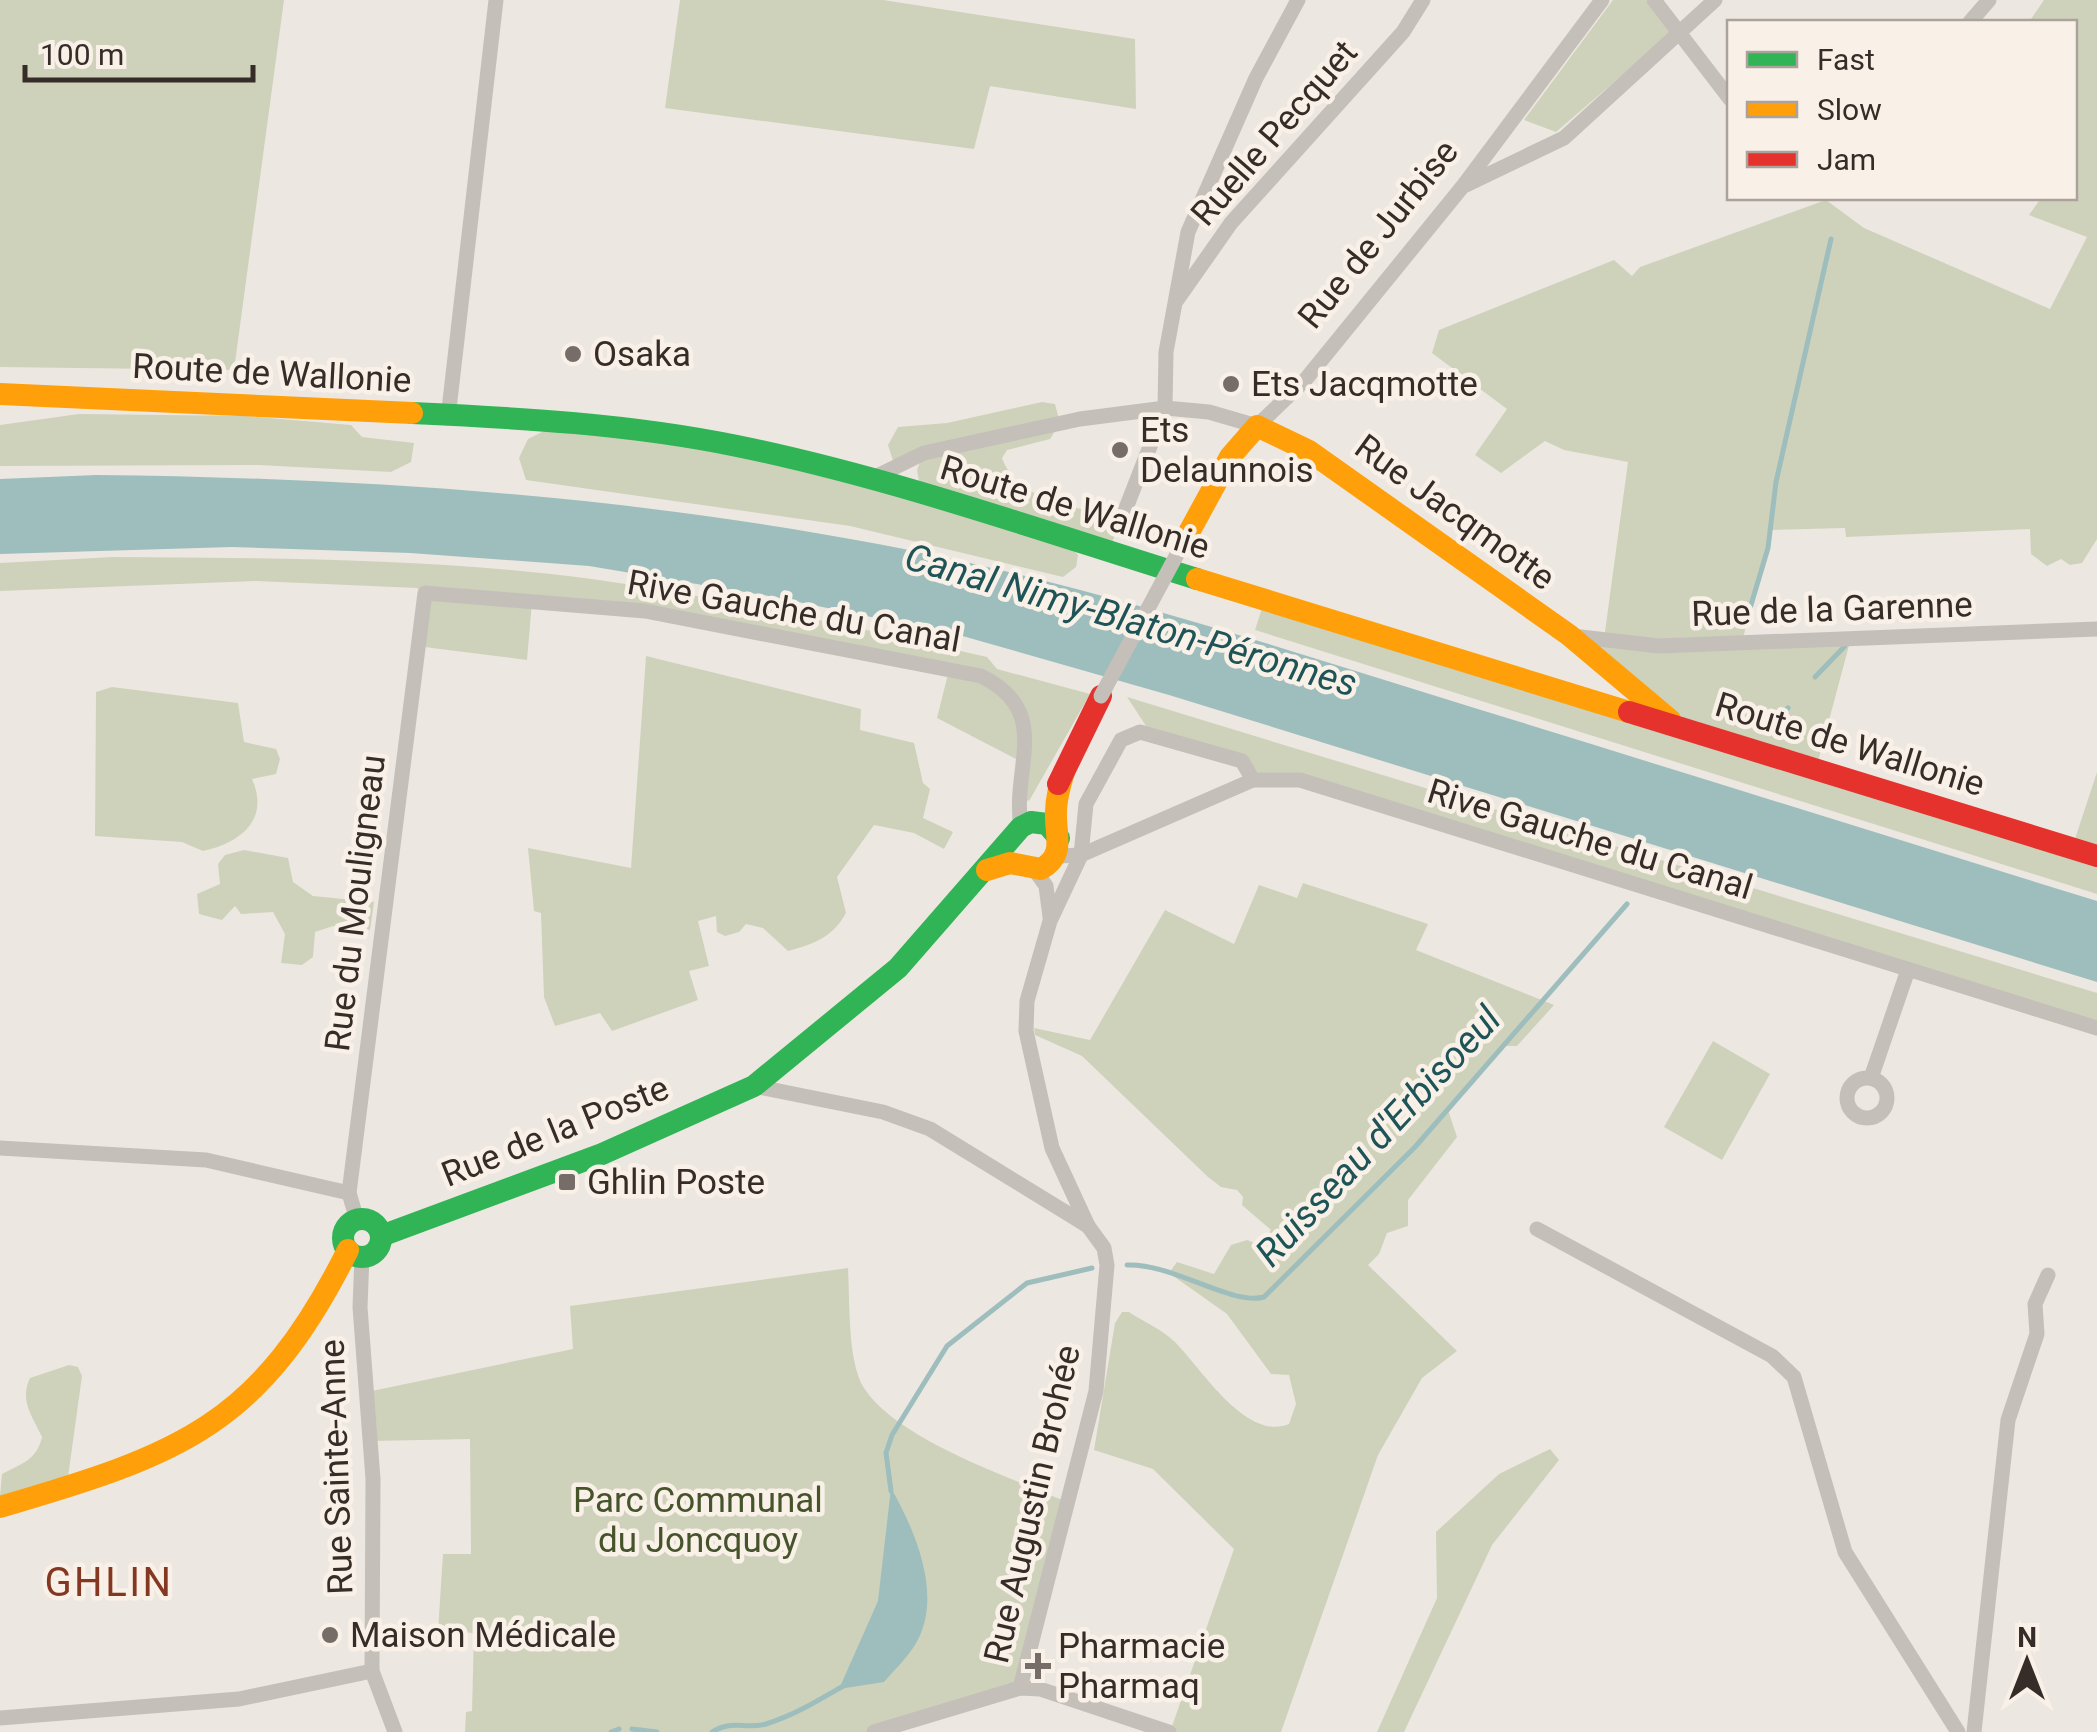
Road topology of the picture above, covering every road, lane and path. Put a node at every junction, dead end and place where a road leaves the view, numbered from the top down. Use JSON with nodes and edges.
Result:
{"nodes":[{"id":1,"x":496,"y":0,"type":"edge"},
{"id":2,"x":1298,"y":0,"type":"edge"},
{"id":3,"x":1423,"y":0,"type":"edge"},
{"id":4,"x":1602,"y":0,"type":"edge"},
{"id":5,"x":1654,"y":0,"type":"edge"},
{"id":6,"x":1715,"y":0,"type":"edge"},
{"id":7,"x":1990,"y":0,"type":"edge"},
{"id":8,"x":1972,"y":20,"type":"edge"},
{"id":9,"x":1679,"y":34,"type":"junction"},
{"id":10,"x":1727,"y":94,"type":"edge"},
{"id":11,"x":1462,"y":186,"type":"junction"},
{"id":12,"x":1172,"y":307,"type":"junction"},
{"id":13,"x":1,"y":395,"type":"edge"},
{"id":14,"x":1165,"y":408,"type":"junction"},
{"id":15,"x":448,"y":418,"type":"junction"},
{"id":16,"x":1257,"y":426,"type":"junction"},
{"id":17,"x":871,"y":479,"type":"junction"},
{"id":18,"x":1119,"y":526,"type":"dead end"},
{"id":19,"x":1181,"y":547,"type":"joint"},
{"id":20,"x":425,"y":594,"type":"joint"},
{"id":21,"x":2097,"y":629,"type":"edge"},
{"id":22,"x":1569,"y":635,"type":"junction"},
{"id":23,"x":1101,"y":696,"type":"joint"},
{"id":24,"x":1680,"y":728,"type":"junction"},
{"id":25,"x":1064,"y":772,"type":"junction"},
{"id":26,"x":1253,"y":780,"type":"junction"},
{"id":27,"x":1024,"y":829,"type":"junction"},
{"id":28,"x":1066,"y":849,"type":"junction"},
{"id":29,"x":2097,"y":856,"type":"edge"},
{"id":30,"x":1030,"y":868,"type":"junction"},
{"id":31,"x":988,"y":870,"type":"junction"},
{"id":32,"x":1050,"y":921,"type":"junction"},
{"id":33,"x":1908,"y":970,"type":"junction"},
{"id":34,"x":2097,"y":1028,"type":"edge"},
{"id":35,"x":1871,"y":1078,"type":"dead end"},
{"id":36,"x":754,"y":1086,"type":"junction"},
{"id":37,"x":0,"y":1148,"type":"edge"},
{"id":38,"x":350,"y":1193,"type":"junction"},
{"id":39,"x":357,"y":1220,"type":"junction"},
{"id":40,"x":1088,"y":1226,"type":"junction"},
{"id":41,"x":1538,"y":1229,"type":"dead end"},
{"id":42,"x":380,"y":1236,"type":"junction"},
{"id":43,"x":355,"y":1253,"type":"junction"},
{"id":44,"x":2048,"y":1276,"type":"dead end"},
{"id":45,"x":0,"y":1507,"type":"edge"},
{"id":46,"x":372,"y":1671,"type":"junction"},
{"id":47,"x":1020,"y":1688,"type":"junction"},
{"id":48,"x":0,"y":1718,"type":"edge"},
{"id":49,"x":394,"y":1732,"type":"edge"},
{"id":50,"x":874,"y":1732,"type":"edge"},
{"id":51,"x":1169,"y":1732,"type":"edge"},
{"id":52,"x":1958,"y":1732,"type":"edge"},
{"id":53,"x":1974,"y":1732,"type":"edge"}],
"edges":[{"from":1,"to":15,"type":"street"},
{"from":2,"to":12,"type":"street"},
{"from":3,"to":12,"type":"street","name":"Ruelle Pecquet"},
{"from":4,"to":11,"type":"street","name":"Rue de Jurbise"},
{"from":5,"to":9,"type":"street"},
{"from":6,"to":9,"type":"street"},
{"from":7,"to":8,"type":"street"},
{"from":9,"to":10,"type":"street"},
{"from":9,"to":11,"type":"street"},
{"from":11,"to":16,"type":"street","name":"Rue de Jurbise"},
{"from":12,"to":14,"type":"street"},
{"from":13,"to":15,"type":"street","name":"Route de Wallonie"},
{"from":14,"to":16,"type":"street","name":"Rue Jacqmotte"},
{"from":14,"to":17,"type":"street","name":"Rue Jacqmotte"},
{"from":14,"to":18,"type":"street"},
{"from":15,"to":17,"type":"street","name":"Route de Wallonie"},
{"from":16,"to":19,"type":"street","name":"Rue de Jurbise"},
{"from":16,"to":22,"type":"street","name":"Rue Jacqmotte"},
{"from":17,"to":24,"type":"street","name":"Route de Wallonie"},
{"from":19,"to":23,"type":"street","name":"Rue de Jurbise","bridge":true},
{"from":20,"to":27,"type":"street","name":"Rive Gauche du Canal"},
{"from":20,"to":38,"type":"street","name":"Rue du Mouligneau"},
{"from":21,"to":22,"type":"street","name":"Rue de la Garenne"},
{"from":22,"to":24,"type":"street","name":"Rue Jacqmotte"},
{"from":23,"to":25,"type":"street","name":"Rue de Jurbise"},
{"from":24,"to":29,"type":"street","name":"Route de Wallonie"},
{"from":25,"to":27,"type":"street","name":"Rue de Jurbise"},
{"from":25,"to":28,"type":"street"},
{"from":26,"to":28,"type":"street","name":"Rive Gauche du Canal"},
{"from":26,"to":28,"type":"street"},
{"from":26,"to":33,"type":"street","name":"Rive Gauche du Canal"},
{"from":27,"to":28,"type":"street"},
{"from":27,"to":30,"type":"street"},
{"from":27,"to":31,"type":"street","name":"Rue de Jurbise"},
{"from":28,"to":30,"type":"street"},
{"from":28,"to":32,"type":"street","name":"Rue Augustin Brohée"},
{"from":30,"to":31,"type":"street"},
{"from":30,"to":32,"type":"street"},
{"from":31,"to":36,"type":"street"},
{"from":32,"to":40,"type":"street","name":"Rue Augustin Brohée"},
{"from":33,"to":34,"type":"street","name":"Rive Gauche du Canal"},
{"from":33,"to":35,"type":"street"},
{"from":36,"to":40,"type":"street"},
{"from":36,"to":42,"type":"street","name":"Rue de la Poste"},
{"from":37,"to":38,"type":"street"},
{"from":38,"to":39,"type":"street","name":"Rue du Mouligneau"},
{"from":39,"to":42,"type":"street"},
{"from":39,"to":43,"type":"street"},
{"from":40,"to":47,"type":"street","name":"Rue Augustin Brohée"},
{"from":41,"to":52,"type":"street"},
{"from":42,"to":43,"type":"street"},
{"from":43,"to":45,"type":"street"},
{"from":43,"to":46,"type":"street","name":"Rue Sainte-Anne"},
{"from":44,"to":53,"type":"street"},
{"from":46,"to":48,"type":"street"},
{"from":46,"to":49,"type":"street","name":"Rue Sainte-Anne"},
{"from":47,"to":50,"type":"street"},
{"from":47,"to":51,"type":"street"}]}
